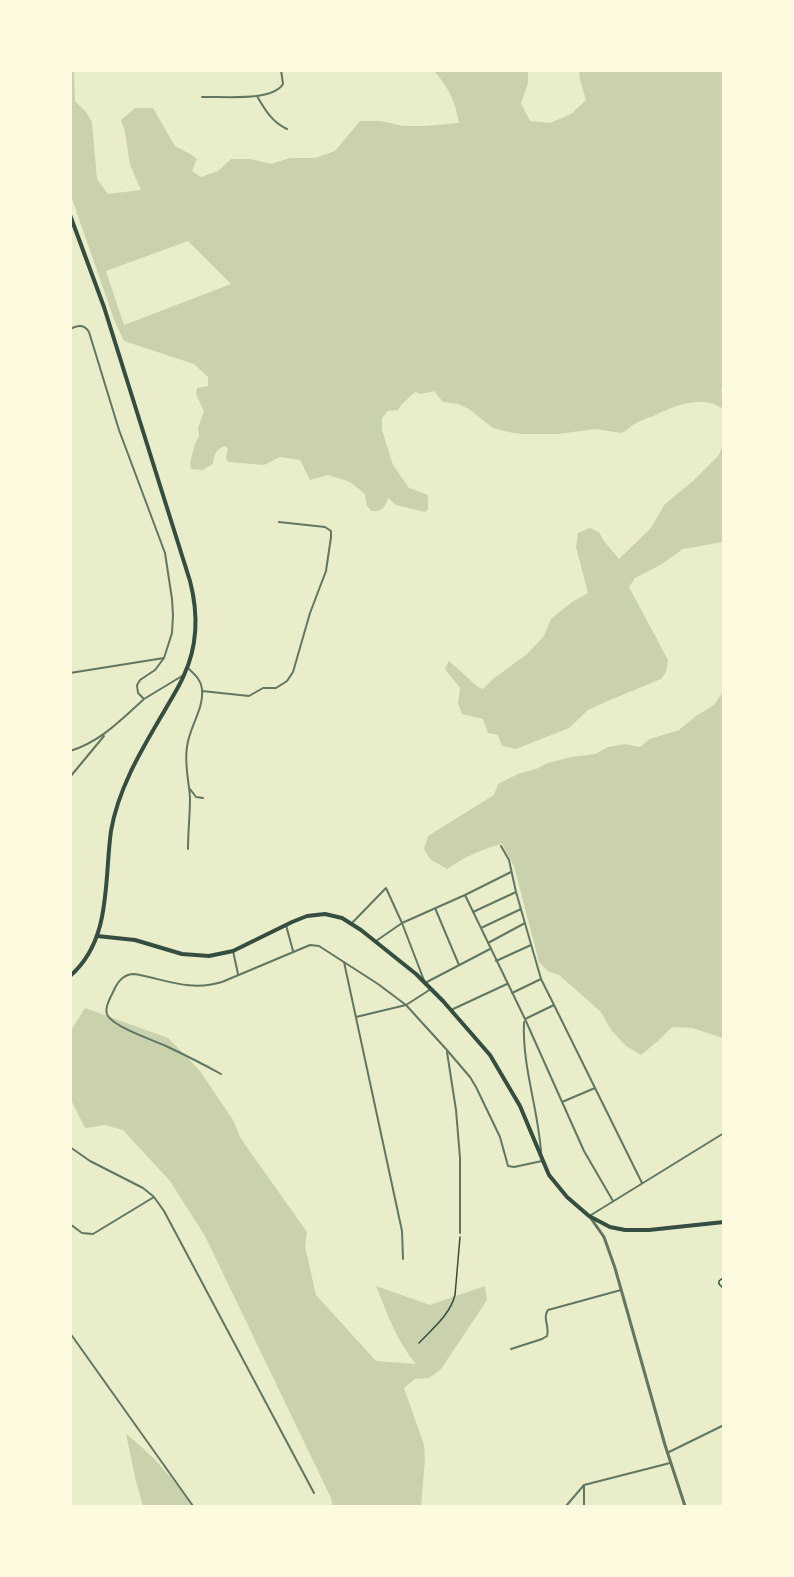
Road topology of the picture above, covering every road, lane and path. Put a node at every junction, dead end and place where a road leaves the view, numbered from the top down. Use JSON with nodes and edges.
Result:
{"nodes":[{"id":1,"x":281,"y":70,"type":"edge"},
{"id":2,"x":257,"y":96,"type":"junction"},
{"id":3,"x":202,"y":97,"type":"dead end"},
{"id":4,"x":287,"y":129,"type":"dead end"},
{"id":5,"x":70,"y":215,"type":"edge"},
{"id":6,"x":70,"y":329,"type":"edge"},
{"id":7,"x":279,"y":522,"type":"dead end"},
{"id":8,"x":164,"y":658,"type":"junction"},
{"id":9,"x":187,"y":667,"type":"junction"},
{"id":10,"x":70,"y":673,"type":"edge"},
{"id":11,"x":184,"y":675,"type":"junction"},
{"id":12,"x":202,"y":692,"type":"junction"},
{"id":13,"x":144,"y":699,"type":"junction"},
{"id":14,"x":105,"y":734,"type":"junction"},
{"id":15,"x":70,"y":751,"type":"edge"},
{"id":16,"x":70,"y":777,"type":"edge"},
{"id":17,"x":188,"y":787,"type":"junction"},
{"id":18,"x":203,"y":798,"type":"dead end"},
{"id":19,"x":501,"y":846,"type":"dead end"},
{"id":20,"x":188,"y":849,"type":"dead end"},
{"id":21,"x":511,"y":872,"type":"junction"},
{"id":22,"x":516,"y":891,"type":"junction"},
{"id":23,"x":465,"y":895,"type":"junction"},
{"id":24,"x":435,"y":908,"type":"junction"},
{"id":25,"x":521,"y":909,"type":"junction"},
{"id":26,"x":473,"y":912,"type":"junction"},
{"id":27,"x":402,"y":922,"type":"junction"},
{"id":28,"x":525,"y":922,"type":"junction"},
{"id":29,"x":352,"y":923,"type":"junction"},
{"id":30,"x":286,"y":925,"type":"junction"},
{"id":31,"x":481,"y":928,"type":"junction"},
{"id":32,"x":97,"y":936,"type":"junction"},
{"id":33,"x":376,"y":941,"type":"junction"},
{"id":34,"x":488,"y":943,"type":"junction"},
{"id":35,"x":531,"y":945,"type":"junction"},
{"id":36,"x":491,"y":949,"type":"junction"},
{"id":37,"x":233,"y":951,"type":"junction"},
{"id":38,"x":293,"y":952,"type":"junction"},
{"id":39,"x":496,"y":961,"type":"junction"},
{"id":40,"x":344,"y":962,"type":"junction"},
{"id":41,"x":459,"y":965,"type":"junction"},
{"id":42,"x":238,"y":974,"type":"junction"},
{"id":43,"x":70,"y":976,"type":"edge"},
{"id":44,"x":541,"y":979,"type":"junction"},
{"id":45,"x":425,"y":983,"type":"junction"},
{"id":46,"x":507,"y":984,"type":"junction"},
{"id":47,"x":431,"y":989,"type":"junction"},
{"id":48,"x":511,"y":993,"type":"junction"},
{"id":49,"x":406,"y":1005,"type":"junction"},
{"id":50,"x":554,"y":1005,"type":"junction"},
{"id":51,"x":451,"y":1010,"type":"junction"},
{"id":52,"x":356,"y":1017,"type":"junction"},
{"id":53,"x":525,"y":1019,"type":"junction"},
{"id":54,"x":446,"y":1049,"type":"junction"},
{"id":55,"x":221,"y":1074,"type":"dead end"},
{"id":56,"x":596,"y":1088,"type":"junction"},
{"id":57,"x":562,"y":1102,"type":"junction"},
{"id":58,"x":723,"y":1133,"type":"edge"},
{"id":59,"x":70,"y":1147,"type":"edge"},
{"id":60,"x":542,"y":1160,"type":"junction"},
{"id":61,"x":642,"y":1183,"type":"junction"},
{"id":62,"x":153,"y":1197,"type":"junction"},
{"id":63,"x":613,"y":1201,"type":"junction"},
{"id":64,"x":589,"y":1216,"type":"junction"},
{"id":65,"x":723,"y":1222,"type":"edge"},
{"id":66,"x":70,"y":1224,"type":"edge"},
{"id":67,"x":460,"y":1233,"type":"joint"},
{"id":68,"x":404,"y":1260,"type":"dead end"},
{"id":69,"x":723,"y":1277,"type":"edge"},
{"id":70,"x":723,"y":1289,"type":"edge"},
{"id":71,"x":621,"y":1290,"type":"junction"},
{"id":72,"x":70,"y":1333,"type":"edge"},
{"id":73,"x":419,"y":1343,"type":"dead end"},
{"id":74,"x":511,"y":1349,"type":"dead end"},
{"id":75,"x":723,"y":1425,"type":"edge"},
{"id":76,"x":667,"y":1453,"type":"junction"},
{"id":77,"x":670,"y":1462,"type":"junction"},
{"id":78,"x":584,"y":1485,"type":"junction"},
{"id":79,"x":314,"y":1493,"type":"dead end"},
{"id":80,"x":193,"y":1506,"type":"edge"},
{"id":81,"x":566,"y":1506,"type":"edge"},
{"id":82,"x":584,"y":1506,"type":"edge"},
{"id":83,"x":685,"y":1506,"type":"edge"}],
"edges":[{"from":1,"to":2,"type":"street"},
{"from":2,"to":3,"type":"street"},
{"from":2,"to":4,"type":"street"},
{"from":5,"to":9,"type":"main road"},
{"from":6,"to":8,"type":"street"},
{"from":7,"to":12,"type":"street"},
{"from":8,"to":10,"type":"street"},
{"from":8,"to":13,"type":"street"},
{"from":9,"to":11,"type":"main road"},
{"from":9,"to":12,"type":"street"},
{"from":11,"to":13,"type":"street"},
{"from":11,"to":32,"type":"main road"},
{"from":12,"to":17,"type":"street"},
{"from":13,"to":14,"type":"street"},
{"from":14,"to":15,"type":"street"},
{"from":14,"to":16,"type":"street"},
{"from":17,"to":18,"type":"street"},
{"from":17,"to":20,"type":"street"},
{"from":19,"to":21,"type":"street"},
{"from":21,"to":22,"type":"street"},
{"from":21,"to":23,"type":"street"},
{"from":22,"to":25,"type":"street"},
{"from":22,"to":26,"type":"street"},
{"from":23,"to":24,"type":"street"},
{"from":23,"to":26,"type":"street"},
{"from":24,"to":27,"type":"street"},
{"from":24,"to":41,"type":"street"},
{"from":25,"to":28,"type":"street"},
{"from":25,"to":31,"type":"street"},
{"from":26,"to":31,"type":"street"},
{"from":27,"to":29,"type":"street"},
{"from":27,"to":33,"type":"street"},
{"from":27,"to":45,"type":"street"},
{"from":28,"to":34,"type":"street"},
{"from":28,"to":35,"type":"street"},
{"from":29,"to":30,"type":"main road"},
{"from":29,"to":33,"type":"main road"},
{"from":30,"to":37,"type":"main road"},
{"from":30,"to":38,"type":"street"},
{"from":31,"to":34,"type":"street"},
{"from":32,"to":37,"type":"main road"},
{"from":32,"to":43,"type":"main road"},
{"from":33,"to":45,"type":"main road"},
{"from":34,"to":36,"type":"street"},
{"from":35,"to":39,"type":"street"},
{"from":35,"to":44,"type":"street"},
{"from":36,"to":39,"type":"street"},
{"from":36,"to":41,"type":"street"},
{"from":37,"to":42,"type":"street"},
{"from":38,"to":40,"type":"street"},
{"from":38,"to":42,"type":"street"},
{"from":39,"to":46,"type":"street"},
{"from":40,"to":49,"type":"street"},
{"from":40,"to":52,"type":"street"},
{"from":41,"to":45,"type":"street"},
{"from":42,"to":55,"type":"street"},
{"from":44,"to":48,"type":"street"},
{"from":44,"to":50,"type":"street"},
{"from":45,"to":47,"type":"main road"},
{"from":46,"to":48,"type":"street"},
{"from":46,"to":51,"type":"street"},
{"from":47,"to":49,"type":"street"},
{"from":47,"to":51,"type":"main road"},
{"from":48,"to":53,"type":"street"},
{"from":49,"to":52,"type":"street"},
{"from":49,"to":54,"type":"street"},
{"from":50,"to":53,"type":"street"},
{"from":50,"to":56,"type":"street"},
{"from":51,"to":60,"type":"main road"},
{"from":52,"to":68,"type":"street"},
{"from":53,"to":57,"type":"street"},
{"from":53,"to":60,"type":"street"},
{"from":54,"to":60,"type":"street"},
{"from":54,"to":67,"type":"street"},
{"from":56,"to":57,"type":"street"},
{"from":56,"to":61,"type":"street"},
{"from":57,"to":63,"type":"street"},
{"from":58,"to":61,"type":"street"},
{"from":59,"to":62,"type":"street"},
{"from":60,"to":64,"type":"main road"},
{"from":61,"to":63,"type":"street"},
{"from":62,"to":66,"type":"street"},
{"from":62,"to":79,"type":"street"},
{"from":63,"to":64,"type":"street"},
{"from":64,"to":65,"type":"main road"},
{"from":64,"to":71,"type":"street"},
{"from":67,"to":73,"type":"path"},
{"from":69,"to":70,"type":"path"},
{"from":71,"to":74,"type":"street"},
{"from":71,"to":76,"type":"street"},
{"from":72,"to":80,"type":"street"},
{"from":75,"to":76,"type":"street"},
{"from":76,"to":77,"type":"street"},
{"from":77,"to":78,"type":"street"},
{"from":77,"to":83,"type":"street"},
{"from":78,"to":81,"type":"street"},
{"from":78,"to":82,"type":"street"}]}
